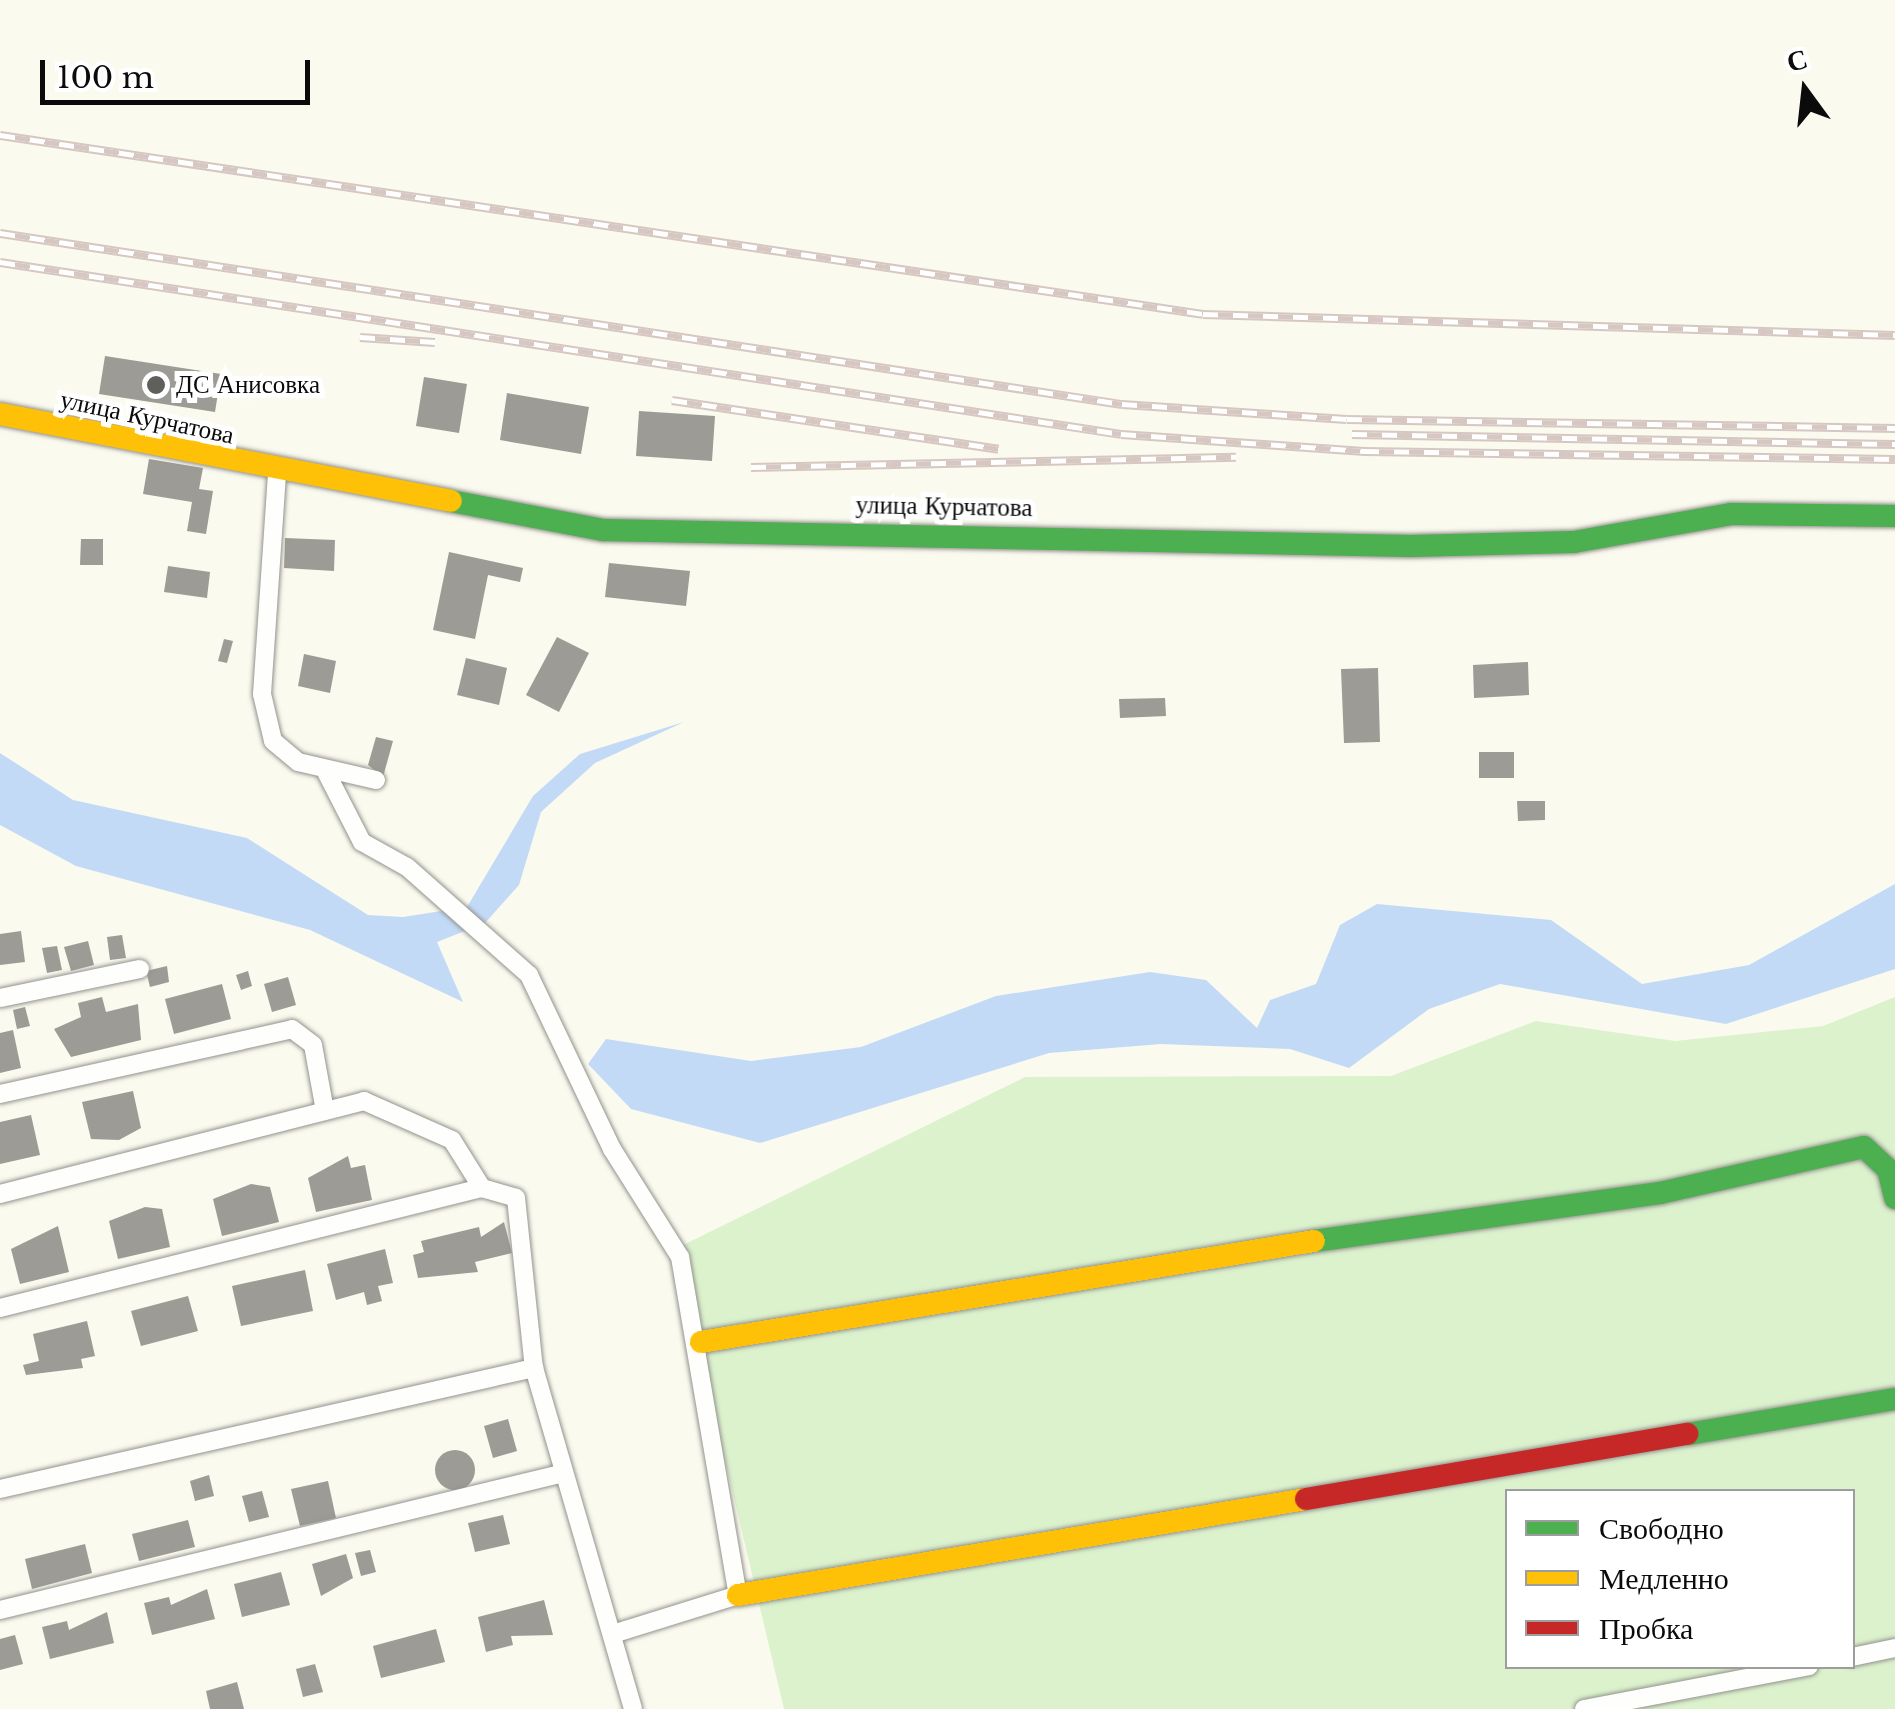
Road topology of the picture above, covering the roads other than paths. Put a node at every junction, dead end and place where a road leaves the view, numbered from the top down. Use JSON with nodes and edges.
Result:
{"nodes":[{"id":1,"x":0,"y":414,"type":"edge"},
{"id":2,"x":277,"y":474,"type":"junction"},
{"id":3,"x":1895,"y":516,"type":"edge"},
{"id":4,"x":326,"y":772,"type":"junction"},
{"id":5,"x":376,"y":780,"type":"dead end"},
{"id":6,"x":140,"y":969,"type":"dead end"},
{"id":7,"x":0,"y":998,"type":"edge"},
{"id":8,"x":0,"y":1094,"type":"edge"},
{"id":9,"x":325,"y":1111,"type":"junction"},
{"id":10,"x":482,"y":1188,"type":"junction"},
{"id":11,"x":0,"y":1194,"type":"edge"},
{"id":12,"x":1895,"y":1198,"type":"edge"},
{"id":13,"x":0,"y":1308,"type":"edge"},
{"id":14,"x":701,"y":1342,"type":"junction"},
{"id":15,"x":534,"y":1368,"type":"junction"},
{"id":16,"x":1895,"y":1399,"type":"edge"},
{"id":17,"x":564,"y":1473,"type":"junction"},
{"id":18,"x":0,"y":1489,"type":"edge"},
{"id":19,"x":738,"y":1596,"type":"junction"},
{"id":20,"x":0,"y":1610,"type":"edge"},
{"id":21,"x":613,"y":1634,"type":"junction"},
{"id":22,"x":1895,"y":1648,"type":"edge"},
{"id":23,"x":1855,"y":1656,"type":"edge"},
{"id":24,"x":1793,"y":1669,"type":"edge"},
{"id":25,"x":628,"y":1708,"type":"edge"},
{"id":26,"x":1584,"y":1709,"type":"edge"}],
"edges":[{"from":1,"to":2,"type":"street","name":"улица Курчатова"},
{"from":2,"to":3,"type":"street","name":"улица Курчатова"},
{"from":2,"to":4,"type":"street"},
{"from":4,"to":5,"type":"street"},
{"from":4,"to":14,"type":"street"},
{"from":6,"to":7,"type":"street"},
{"from":8,"to":9,"type":"street"},
{"from":9,"to":10,"type":"street"},
{"from":9,"to":11,"type":"street"},
{"from":10,"to":13,"type":"street"},
{"from":10,"to":15,"type":"street"},
{"from":12,"to":14,"type":"street"},
{"from":14,"to":19,"type":"street"},
{"from":15,"to":17,"type":"street"},
{"from":15,"to":18,"type":"street"},
{"from":16,"to":19,"type":"street"},
{"from":17,"to":20,"type":"street"},
{"from":17,"to":21,"type":"street"},
{"from":19,"to":21,"type":"street"},
{"from":21,"to":25,"type":"street"},
{"from":22,"to":23,"type":"street"},
{"from":24,"to":26,"type":"street"}]}
